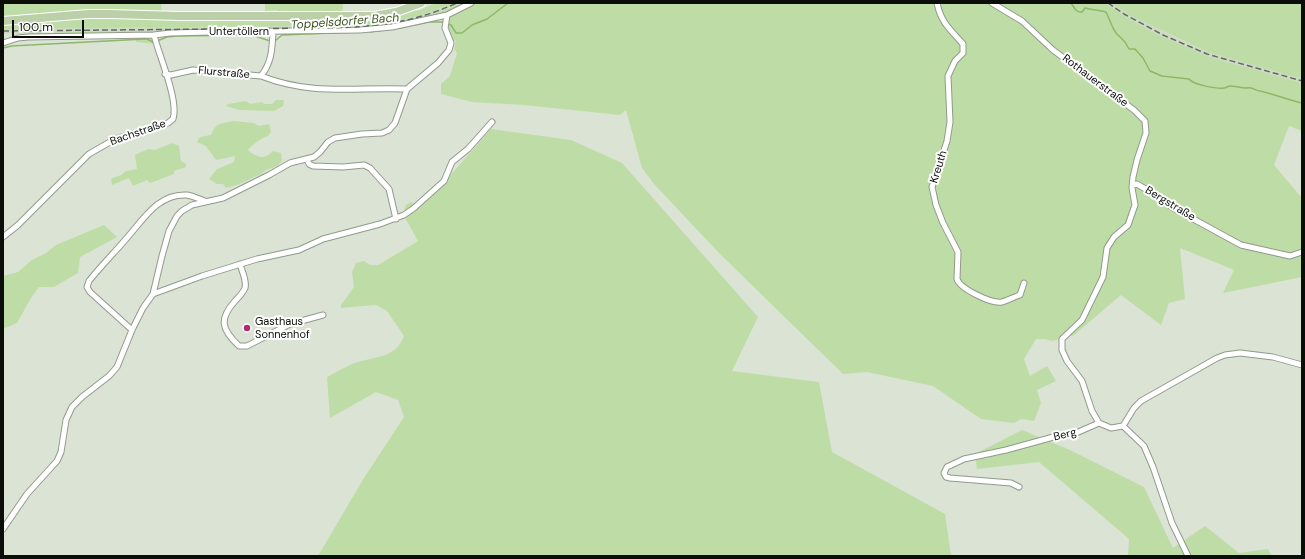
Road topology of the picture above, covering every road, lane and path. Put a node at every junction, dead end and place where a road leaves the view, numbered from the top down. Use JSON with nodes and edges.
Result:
{"nodes":[{"id":1,"x":421,"y":3,"type":"edge"},
{"id":2,"x":471,"y":3,"type":"edge"},
{"id":3,"x":937,"y":3,"type":"edge"},
{"id":4,"x":992,"y":3,"type":"edge"},
{"id":5,"x":447,"y":15,"type":"junction"},
{"id":6,"x":3,"y":21,"type":"edge"},
{"id":7,"x":273,"y":32,"type":"junction"},
{"id":8,"x":154,"y":35,"type":"junction"},
{"id":9,"x":3,"y":43,"type":"edge"},
{"id":10,"x":165,"y":74,"type":"junction"},
{"id":11,"x":261,"y":76,"type":"junction"},
{"id":12,"x":407,"y":89,"type":"junction"},
{"id":13,"x":492,"y":122,"type":"dead end"},
{"id":14,"x":307,"y":159,"type":"junction"},
{"id":15,"x":1133,"y":185,"type":"junction"},
{"id":16,"x":206,"y":201,"type":"junction"},
{"id":17,"x":396,"y":218,"type":"junction"},
{"id":18,"x":3,"y":237,"type":"edge"},
{"id":19,"x":1302,"y":252,"type":"edge"},
{"id":20,"x":240,"y":264,"type":"junction"},
{"id":21,"x":1024,"y":283,"type":"dead end"},
{"id":22,"x":153,"y":294,"type":"junction"},
{"id":23,"x":323,"y":315,"type":"dead end"},
{"id":24,"x":132,"y":330,"type":"junction"},
{"id":25,"x":1302,"y":365,"type":"edge"},
{"id":26,"x":1099,"y":423,"type":"junction"},
{"id":27,"x":1123,"y":426,"type":"junction"},
{"id":28,"x":1019,"y":487,"type":"dead end"},
{"id":29,"x":3,"y":529,"type":"edge"},
{"id":30,"x":1188,"y":556,"type":"edge"}],
"edges":[{"from":1,"to":6,"type":"main road"},
{"from":2,"to":5,"type":"street","name":"Untertöllern"},
{"from":3,"to":21,"type":"street","name":"Kreuth"},
{"from":4,"to":15,"type":"street","name":"Rothauerstraße"},
{"from":5,"to":7,"type":"street","name":"Untertöllern"},
{"from":5,"to":12,"type":"street"},
{"from":7,"to":8,"type":"street","name":"Untertöllern"},
{"from":7,"to":11,"type":"street","name":"Flurstraße"},
{"from":8,"to":9,"type":"street","name":"Untertöllern"},
{"from":8,"to":10,"type":"street","name":"Bachstraße"},
{"from":10,"to":11,"type":"street","name":"Flurstraße"},
{"from":10,"to":18,"type":"street","name":"Bachstraße"},
{"from":11,"to":12,"type":"street"},
{"from":12,"to":14,"type":"street"},
{"from":13,"to":17,"type":"street"},
{"from":14,"to":16,"type":"street"},
{"from":14,"to":17,"type":"street"},
{"from":15,"to":19,"type":"street","name":"Bergstraße"},
{"from":15,"to":26,"type":"street","name":"Bergstraße"},
{"from":16,"to":22,"type":"street"},
{"from":16,"to":24,"type":"street"},
{"from":17,"to":20,"type":"street"},
{"from":20,"to":22,"type":"street"},
{"from":20,"to":23,"type":"street"},
{"from":22,"to":24,"type":"street"},
{"from":24,"to":29,"type":"street"},
{"from":25,"to":27,"type":"street"},
{"from":26,"to":27,"type":"street"},
{"from":26,"to":28,"type":"street","name":"Berg"},
{"from":27,"to":30,"type":"street"}]}
